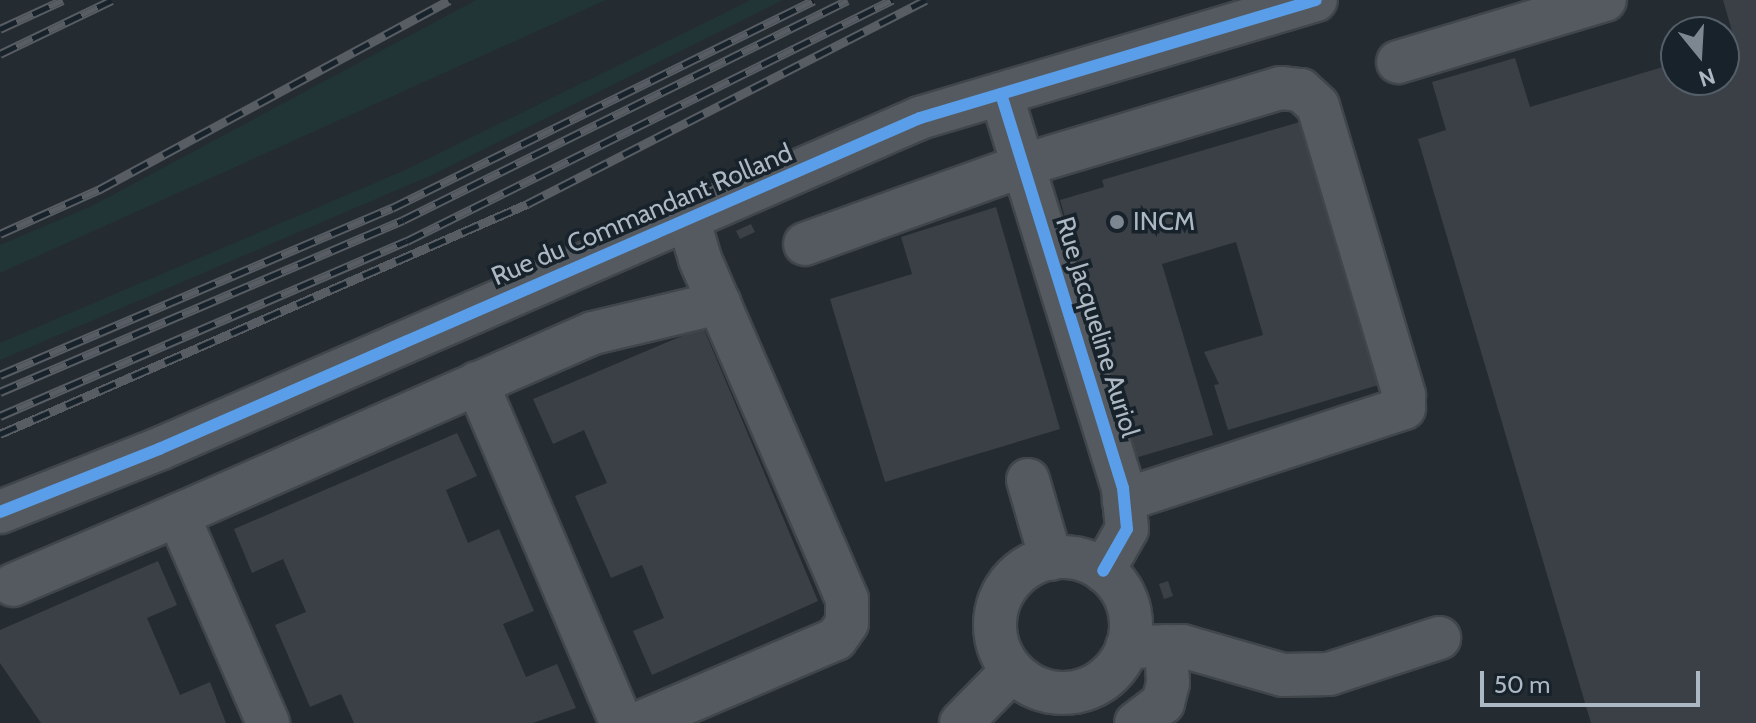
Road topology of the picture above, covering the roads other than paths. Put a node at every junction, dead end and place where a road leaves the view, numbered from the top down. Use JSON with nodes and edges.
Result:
{"nodes":[{"id":1,"x":1316,"y":0,"type":"edge"},
{"id":2,"x":1605,"y":0,"type":"edge"},
{"id":3,"x":1398,"y":62,"type":"dead end"},
{"id":4,"x":1001,"y":94,"type":"junction"},
{"id":5,"x":1024,"y":165,"type":"junction"},
{"id":6,"x":688,"y":218,"type":"junction"},
{"id":7,"x":805,"y":244,"type":"dead end"},
{"id":8,"x":719,"y":303,"type":"junction"},
{"id":9,"x":477,"y":383,"type":"junction"},
{"id":10,"x":1028,"y":480,"type":"dead end"},
{"id":11,"x":1124,"y":500,"type":"junction"},
{"id":12,"x":0,"y":512,"type":"edge"},
{"id":13,"x":178,"y":515,"type":"junction"},
{"id":14,"x":1051,"y":559,"type":"junction"},
{"id":15,"x":1103,"y":571,"type":"junction"},
{"id":16,"x":13,"y":585,"type":"dead end"},
{"id":17,"x":1439,"y":638,"type":"dead end"},
{"id":18,"x":1147,"y":647,"type":"junction"},
{"id":19,"x":1012,"y":671,"type":"junction"},
{"id":20,"x":268,"y":723,"type":"edge"},
{"id":21,"x":621,"y":723,"type":"edge"},
{"id":22,"x":639,"y":723,"type":"edge"},
{"id":23,"x":961,"y":723,"type":"edge"},
{"id":24,"x":1136,"y":723,"type":"edge"}],
"edges":[{"from":1,"to":4,"type":"street","name":"Rue du Commandant Rolland"},
{"from":2,"to":3,"type":"street"},
{"from":4,"to":5,"type":"street","name":"Rue Jacqueline Auriol"},
{"from":4,"to":6,"type":"street","name":"Rue du Commandant Rolland"},
{"from":5,"to":7,"type":"street"},
{"from":5,"to":11,"type":"street","name":"Rue Jacqueline Auriol"},
{"from":5,"to":11,"type":"street"},
{"from":6,"to":8,"type":"street"},
{"from":6,"to":12,"type":"street","name":"Rue du Commandant Rolland"},
{"from":8,"to":9,"type":"street"},
{"from":8,"to":22,"type":"street"},
{"from":9,"to":13,"type":"street"},
{"from":9,"to":21,"type":"street"},
{"from":10,"to":14,"type":"street"},
{"from":11,"to":15,"type":"street","name":"Rue Jacqueline Auriol"},
{"from":13,"to":16,"type":"street"},
{"from":13,"to":20,"type":"street"},
{"from":14,"to":15,"type":"street"},
{"from":14,"to":19,"type":"street"},
{"from":15,"to":18,"type":"street"},
{"from":17,"to":18,"type":"street"},
{"from":18,"to":19,"type":"street"},
{"from":18,"to":24,"type":"street"},
{"from":19,"to":23,"type":"street"}]}
